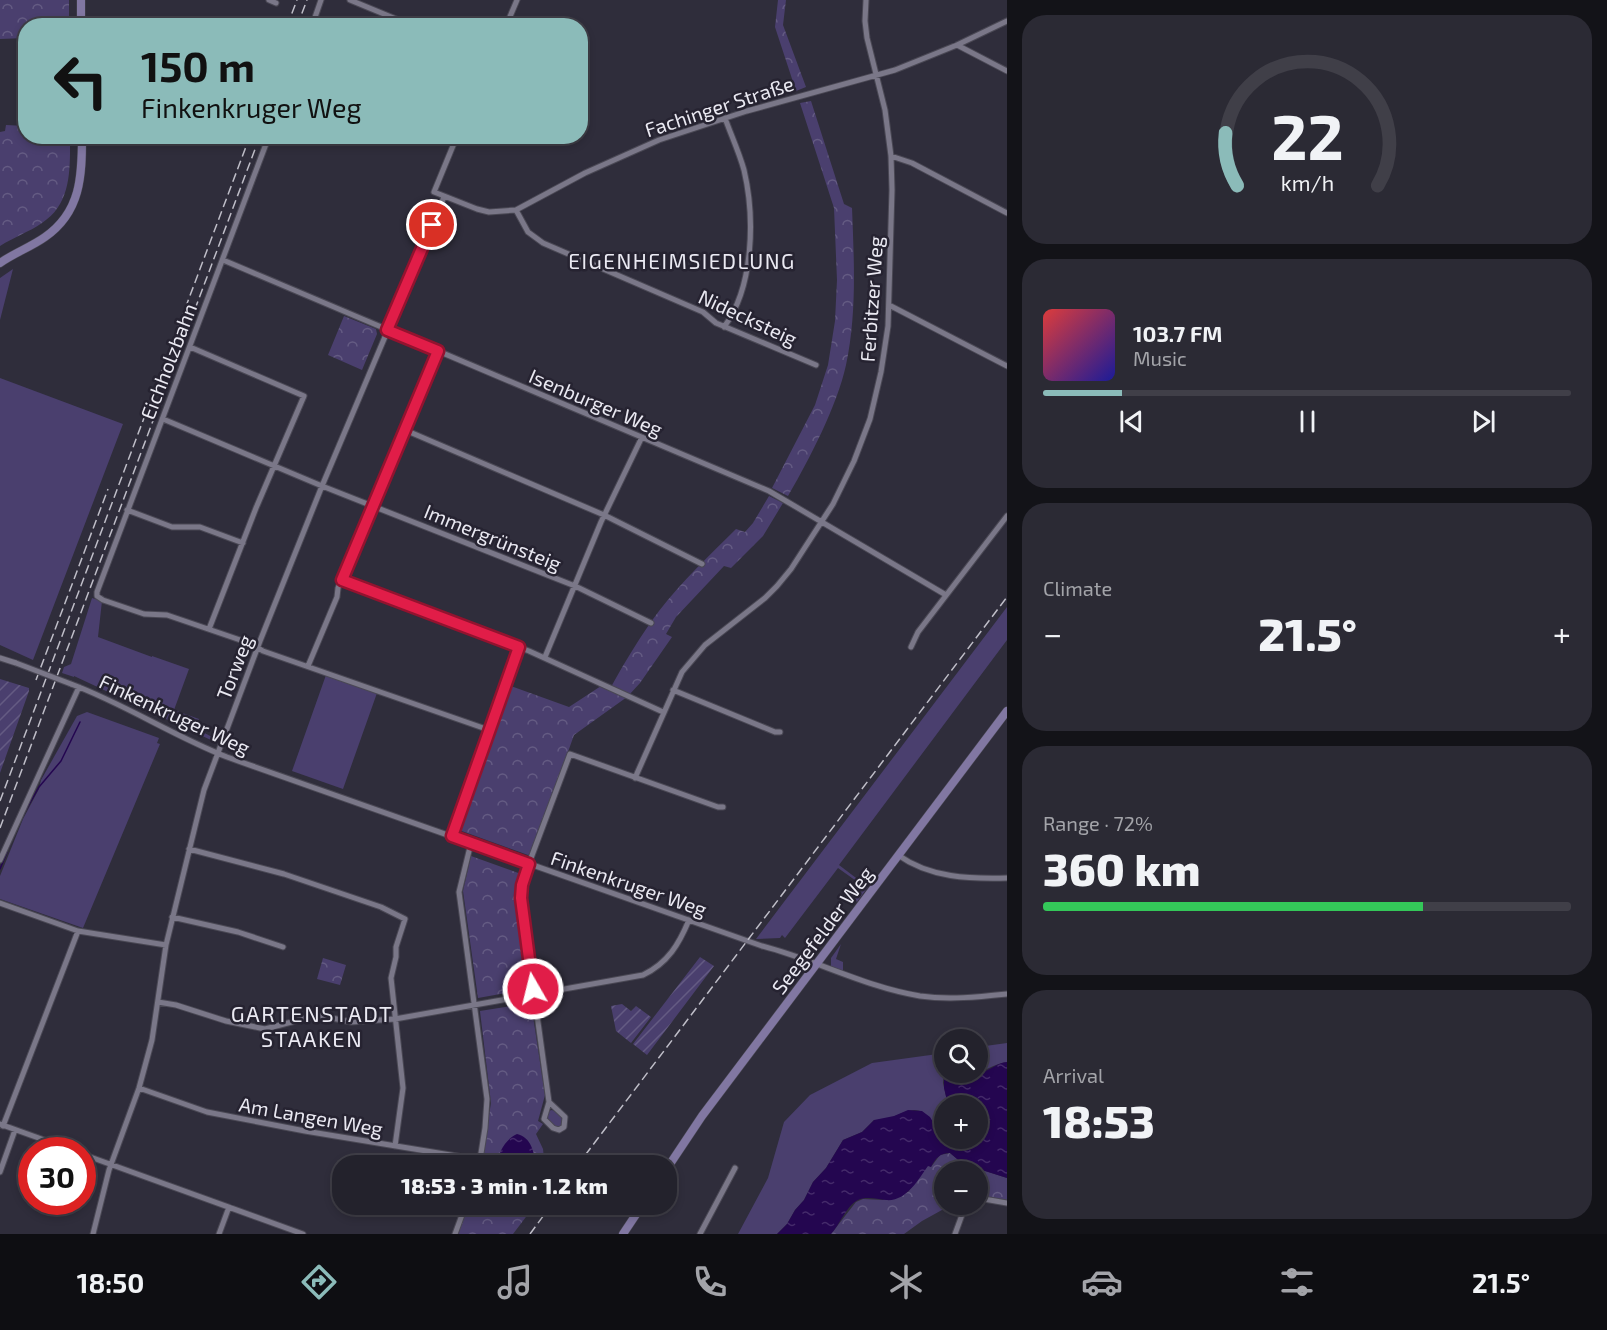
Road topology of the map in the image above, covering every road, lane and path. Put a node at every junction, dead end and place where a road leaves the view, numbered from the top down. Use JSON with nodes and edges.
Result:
{"nodes":[{"id":1,"x":81,"y":0,"type":"edge"},
{"id":2,"x":268,"y":0,"type":"edge"},
{"id":3,"x":321,"y":0,"type":"edge"},
{"id":4,"x":350,"y":0,"type":"edge"},
{"id":5,"x":517,"y":0,"type":"edge"},
{"id":6,"x":866,"y":0,"type":"edge"},
{"id":7,"x":276,"y":3,"type":"dead end"},
{"id":8,"x":81,"y":18,"type":"edge"},
{"id":9,"x":315,"y":18,"type":"edge"},
{"id":10,"x":394,"y":18,"type":"edge"},
{"id":11,"x":509,"y":18,"type":"edge"},
{"id":12,"x":1007,"y":21,"type":"edge"},
{"id":13,"x":957,"y":45,"type":"junction"},
{"id":14,"x":1007,"y":71,"type":"edge"},
{"id":15,"x":876,"y":75,"type":"junction"},
{"id":16,"x":725,"y":118,"type":"junction"},
{"id":17,"x":82,"y":144,"type":"edge"},
{"id":18,"x":265,"y":144,"type":"edge"},
{"id":19,"x":454,"y":144,"type":"edge"},
{"id":20,"x":891,"y":156,"type":"junction"},
{"id":21,"x":444,"y":197,"type":"junction"},
{"id":22,"x":516,"y":210,"type":"junction"},
{"id":23,"x":1007,"y":213,"type":"edge"},
{"id":24,"x":223,"y":260,"type":"junction"},
{"id":25,"x":0,"y":263,"type":"edge"},
{"id":26,"x":889,"y":305,"type":"junction"},
{"id":27,"x":724,"y":327,"type":"junction"},
{"id":28,"x":387,"y":330,"type":"junction"},
{"id":29,"x":190,"y":347,"type":"junction"},
{"id":30,"x":438,"y":351,"type":"junction"},
{"id":31,"x":816,"y":365,"type":"dead end"},
{"id":32,"x":1007,"y":366,"type":"edge"},
{"id":33,"x":163,"y":419,"type":"junction"},
{"id":34,"x":405,"y":430,"type":"junction"},
{"id":35,"x":642,"y":437,"type":"junction"},
{"id":36,"x":273,"y":466,"type":"junction"},
{"id":37,"x":322,"y":486,"type":"junction"},
{"id":38,"x":372,"y":505,"type":"junction"},
{"id":39,"x":127,"y":510,"type":"junction"},
{"id":40,"x":604,"y":515,"type":"junction"},
{"id":41,"x":1007,"y":516,"type":"edge"},
{"id":42,"x":823,"y":522,"type":"junction"},
{"id":43,"x":243,"y":543,"type":"junction"},
{"id":44,"x":702,"y":564,"type":"dead end"},
{"id":45,"x":342,"y":580,"type":"junction"},
{"id":46,"x":575,"y":586,"type":"junction"},
{"id":47,"x":946,"y":596,"type":"junction"},
{"id":48,"x":651,"y":623,"type":"dead end"},
{"id":49,"x":209,"y":629,"type":"junction"},
{"id":50,"x":258,"y":647,"type":"junction"},
{"id":51,"x":519,"y":647,"type":"junction"},
{"id":52,"x":911,"y":647,"type":"dead end"},
{"id":53,"x":545,"y":657,"type":"junction"},
{"id":54,"x":0,"y":658,"type":"edge"},
{"id":55,"x":308,"y":666,"type":"junction"},
{"id":56,"x":79,"y":687,"type":"junction"},
{"id":57,"x":673,"y":690,"type":"junction"},
{"id":58,"x":1007,"y":711,"type":"edge"},
{"id":59,"x":663,"y":712,"type":"junction"},
{"id":60,"x":489,"y":730,"type":"junction"},
{"id":61,"x":780,"y":732,"type":"dead end"},
{"id":62,"x":217,"y":753,"type":"junction"},
{"id":63,"x":635,"y":778,"type":"junction"},
{"id":64,"x":723,"y":807,"type":"dead end"},
{"id":65,"x":452,"y":836,"type":"junction"},
{"id":66,"x":471,"y":843,"type":"junction"},
{"id":67,"x":189,"y":849,"type":"junction"},
{"id":68,"x":898,"y":855,"type":"junction"},
{"id":69,"x":0,"y":860,"type":"edge"},
{"id":70,"x":529,"y":864,"type":"junction"},
{"id":71,"x":1007,"y":878,"type":"edge"},
{"id":72,"x":0,"y":903,"type":"edge"},
{"id":73,"x":172,"y":917,"type":"junction"},
{"id":74,"x":689,"y":920,"type":"junction"},
{"id":75,"x":78,"y":931,"type":"junction"},
{"id":76,"x":166,"y":945,"type":"junction"},
{"id":77,"x":283,"y":947,"type":"dead end"},
{"id":78,"x":816,"y":964,"type":"junction"},
{"id":79,"x":1007,"y":994,"type":"edge"},
{"id":80,"x":534,"y":996,"type":"junction"},
{"id":81,"x":158,"y":1002,"type":"junction"},
{"id":82,"x":475,"y":1005,"type":"junction"},
{"id":83,"x":395,"y":1019,"type":"junction"},
{"id":84,"x":139,"y":1088,"type":"junction"},
{"id":85,"x":549,"y":1102,"type":"junction"},
{"id":86,"x":2,"y":1125,"type":"edge"},
{"id":87,"x":15,"y":1130,"type":"junction"},
{"id":88,"x":35,"y":1137,"type":"edge"},
{"id":89,"x":395,"y":1146,"type":"junction"},
{"id":90,"x":440,"y":1155,"type":"edge"},
{"id":91,"x":481,"y":1155,"type":"edge"},
{"id":92,"x":676,"y":1155,"type":"edge"},
{"id":93,"x":96,"y":1160,"type":"edge"},
{"id":94,"x":111,"y":1166,"type":"junction"},
{"id":95,"x":735,"y":1168,"type":"dead end"},
{"id":96,"x":0,"y":1172,"type":"edge"},
{"id":97,"x":988,"y":1200,"type":"edge"},
{"id":98,"x":1007,"y":1203,"type":"edge"},
{"id":99,"x":229,"y":1207,"type":"junction"},
{"id":100,"x":462,"y":1215,"type":"edge"},
{"id":101,"x":636,"y":1215,"type":"edge"},
{"id":102,"x":962,"y":1215,"type":"edge"},
{"id":103,"x":93,"y":1234,"type":"edge"},
{"id":104,"x":219,"y":1234,"type":"edge"},
{"id":105,"x":303,"y":1234,"type":"edge"},
{"id":106,"x":455,"y":1234,"type":"edge"},
{"id":107,"x":623,"y":1234,"type":"edge"},
{"id":108,"x":700,"y":1234,"type":"edge"},
{"id":109,"x":955,"y":1234,"type":"edge"}],
"edges":[{"from":1,"to":8,"type":"street"},
{"from":2,"to":7,"type":"street"},
{"from":3,"to":9,"type":"street"},
{"from":4,"to":10,"type":"street"},
{"from":5,"to":11,"type":"street"},
{"from":6,"to":15,"type":"street","name":"Ferbitzer Weg"},
{"from":12,"to":13,"type":"street","name":"Fachinger Straße"},
{"from":13,"to":14,"type":"street"},
{"from":13,"to":15,"type":"street","name":"Fachinger Straße"},
{"from":15,"to":16,"type":"street","name":"Fachinger Straße"},
{"from":15,"to":20,"type":"street","name":"Ferbitzer Weg"},
{"from":16,"to":22,"type":"street","name":"Fachinger Straße"},
{"from":16,"to":27,"type":"street"},
{"from":17,"to":25,"type":"street"},
{"from":18,"to":24,"type":"street","name":"Eichholzbahn"},
{"from":19,"to":21,"type":"street"},
{"from":20,"to":23,"type":"street"},
{"from":20,"to":26,"type":"street","name":"Ferbitzer Weg"},
{"from":21,"to":22,"type":"street","name":"Fachinger Straße"},
{"from":21,"to":28,"type":"street","name":"Torweg"},
{"from":22,"to":27,"type":"street","name":"Nidecksteig"},
{"from":24,"to":28,"type":"street","name":"Isenburger Weg"},
{"from":24,"to":29,"type":"street","name":"Eichholzbahn"},
{"from":26,"to":32,"type":"street"},
{"from":26,"to":42,"type":"street","name":"Ferbitzer Weg"},
{"from":27,"to":31,"type":"street","name":"Nidecksteig"},
{"from":28,"to":30,"type":"street","name":"Isenburger Weg"},
{"from":28,"to":37,"type":"street","name":"Torweg"},
{"from":29,"to":33,"type":"street","name":"Eichholzbahn"},
{"from":29,"to":36,"type":"street"},
{"from":30,"to":34,"type":"street"},
{"from":30,"to":35,"type":"street","name":"Isenburger Weg"},
{"from":33,"to":36,"type":"street","name":"Immergrünsteig"},
{"from":33,"to":39,"type":"street","name":"Eichholzbahn"},
{"from":34,"to":38,"type":"street"},
{"from":34,"to":40,"type":"street"},
{"from":35,"to":40,"type":"street"},
{"from":35,"to":42,"type":"street","name":"Isenburger Weg"},
{"from":36,"to":37,"type":"street","name":"Immergrünsteig"},
{"from":36,"to":43,"type":"street"},
{"from":37,"to":38,"type":"street","name":"Immergrünsteig"},
{"from":37,"to":50,"type":"street","name":"Torweg"},
{"from":38,"to":45,"type":"street"},
{"from":38,"to":46,"type":"street","name":"Immergrünsteig"},
{"from":39,"to":43,"type":"street"},
{"from":39,"to":49,"type":"street","name":"Eichholzbahn"},
{"from":40,"to":44,"type":"street"},
{"from":40,"to":46,"type":"street"},
{"from":41,"to":47,"type":"street"},
{"from":42,"to":47,"type":"street","name":"Isenburger Weg"},
{"from":42,"to":57,"type":"street","name":"Ferbitzer Weg"},
{"from":43,"to":49,"type":"street"},
{"from":45,"to":51,"type":"street"},
{"from":45,"to":55,"type":"street"},
{"from":46,"to":48,"type":"street","name":"Immergrünsteig"},
{"from":46,"to":53,"type":"street"},
{"from":47,"to":52,"type":"street"},
{"from":49,"to":50,"type":"street"},
{"from":50,"to":55,"type":"street"},
{"from":50,"to":62,"type":"street","name":"Torweg"},
{"from":51,"to":53,"type":"street"},
{"from":51,"to":60,"type":"street"},
{"from":53,"to":59,"type":"street"},
{"from":54,"to":56,"type":"street","name":"Finkenkruger Weg","bridge":true},
{"from":55,"to":60,"type":"street"},
{"from":56,"to":62,"type":"street","name":"Finkenkruger Weg"},
{"from":56,"to":69,"type":"street"},
{"from":57,"to":59,"type":"street","name":"Ferbitzer Weg"},
{"from":57,"to":61,"type":"street"},
{"from":58,"to":68,"type":"street","name":"Seegefelder Weg"},
{"from":59,"to":63,"type":"street","name":"Ferbitzer Weg"},
{"from":60,"to":65,"type":"street"},
{"from":62,"to":65,"type":"street","name":"Finkenkruger Weg"},
{"from":62,"to":67,"type":"street","name":"Torweg"},
{"from":63,"to":64,"type":"street"},
{"from":63,"to":70,"type":"street"},
{"from":65,"to":66,"type":"street","name":"Finkenkruger Weg"},
{"from":66,"to":70,"type":"street","name":"Finkenkruger Weg"},
{"from":66,"to":82,"type":"street"},
{"from":67,"to":73,"type":"street","name":"Torweg"},
{"from":67,"to":83,"type":"street"},
{"from":68,"to":71,"type":"street"},
{"from":68,"to":78,"type":"street","name":"Seegefelder Weg"},
{"from":70,"to":74,"type":"street","name":"Finkenkruger Weg"},
{"from":70,"to":80,"type":"street"},
{"from":72,"to":75,"type":"street"},
{"from":73,"to":76,"type":"street","name":"Torweg"},
{"from":73,"to":77,"type":"street"},
{"from":74,"to":78,"type":"street","name":"Finkenkruger Weg"},
{"from":74,"to":80,"type":"street"},
{"from":75,"to":76,"type":"street"},
{"from":75,"to":86,"type":"street"},
{"from":76,"to":81,"type":"street","name":"Torweg"},
{"from":78,"to":79,"type":"street","name":"Finkenkruger Weg"},
{"from":78,"to":92,"type":"street","name":"Seegefelder Weg"},
{"from":80,"to":82,"type":"street"},
{"from":80,"to":85,"type":"street"},
{"from":81,"to":83,"type":"street"},
{"from":81,"to":84,"type":"street","name":"Torweg"},
{"from":82,"to":83,"type":"street"},
{"from":82,"to":91,"type":"street"},
{"from":83,"to":89,"type":"street"},
{"from":84,"to":89,"type":"street","name":"Am Langen Weg"},
{"from":84,"to":94,"type":"street","name":"Torweg"},
{"from":85,"to":85,"type":"street"},
{"from":86,"to":87,"type":"street"},
{"from":87,"to":88,"type":"street"},
{"from":87,"to":96,"type":"street"},
{"from":89,"to":90,"type":"street","name":"Am Langen Weg"},
{"from":93,"to":94,"type":"street"},
{"from":94,"to":99,"type":"street"},
{"from":94,"to":103,"type":"street","name":"Torweg"},
{"from":95,"to":108,"type":"street"},
{"from":97,"to":98,"type":"street"},
{"from":99,"to":104,"type":"street"},
{"from":99,"to":105,"type":"street"},
{"from":100,"to":106,"type":"street"},
{"from":101,"to":107,"type":"street"},
{"from":102,"to":109,"type":"street"}]}
